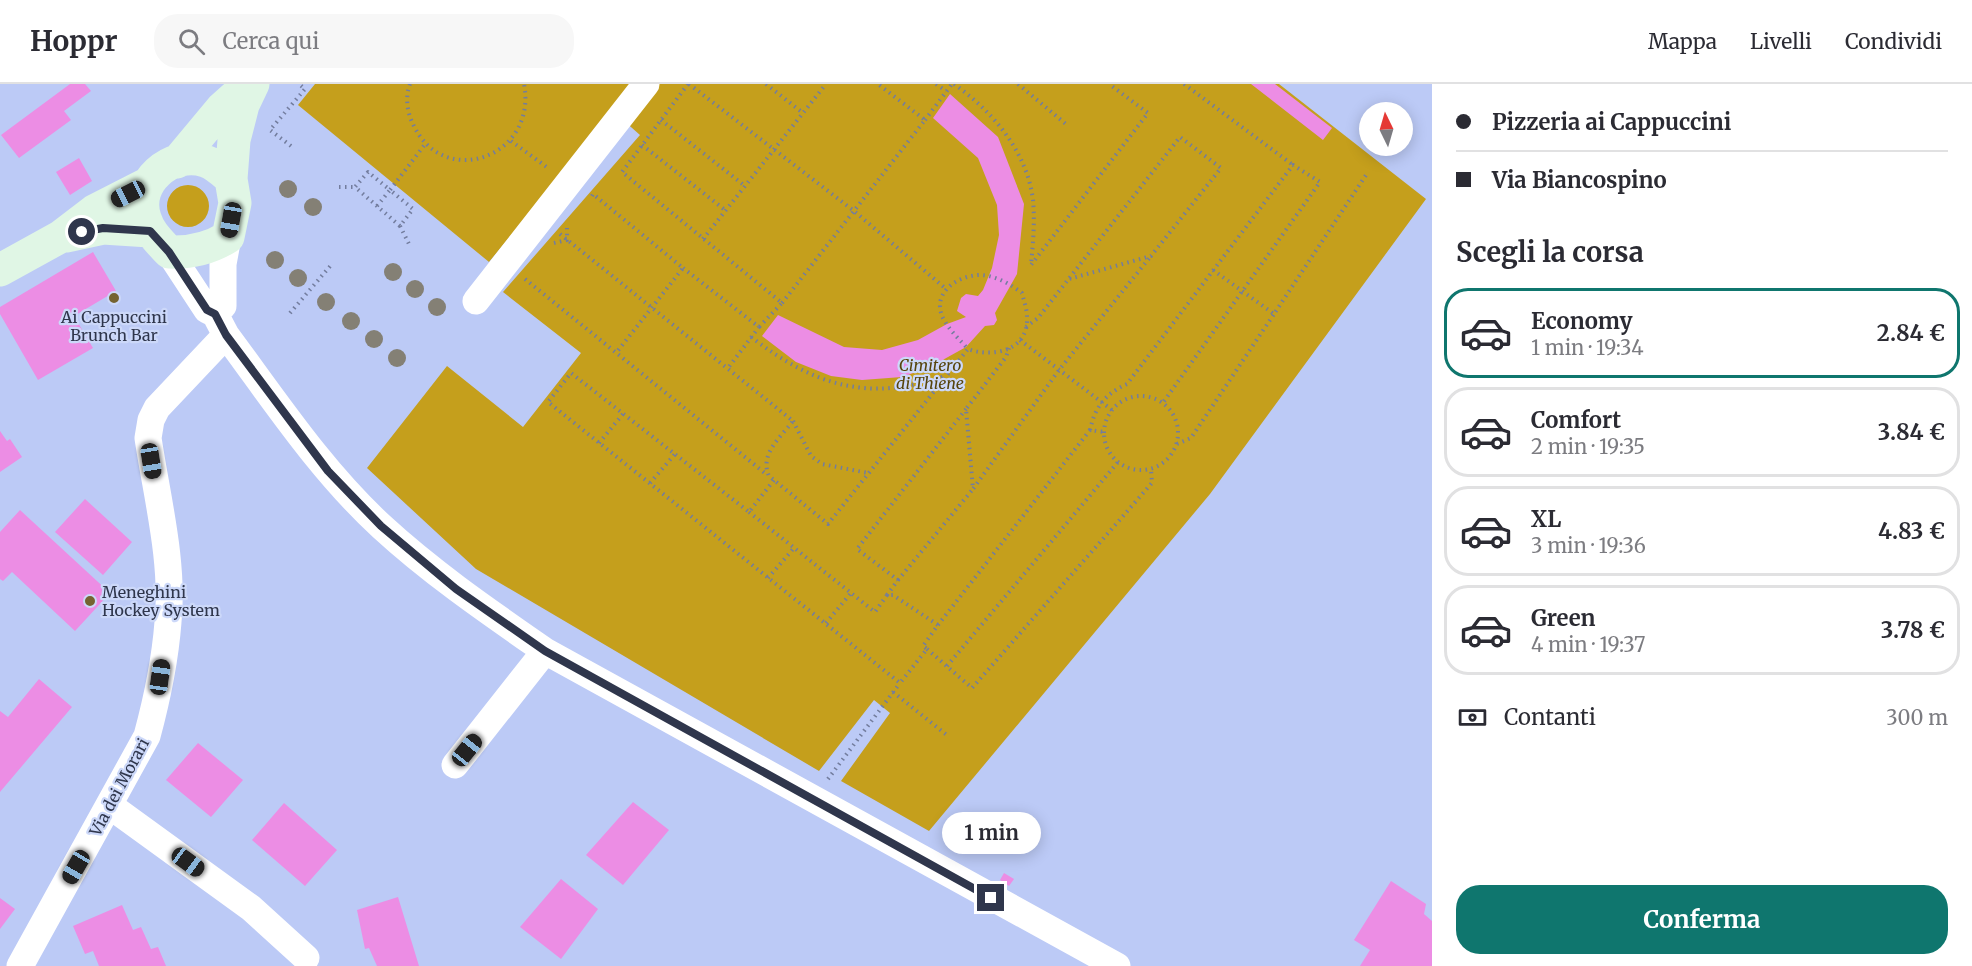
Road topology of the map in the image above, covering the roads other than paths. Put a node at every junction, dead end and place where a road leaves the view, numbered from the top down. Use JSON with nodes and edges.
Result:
{"nodes":[{"id":1,"x":251,"y":84,"type":"edge"},
{"id":2,"x":646,"y":84,"type":"edge"},
{"id":3,"x":177,"y":162,"type":"junction"},
{"id":4,"x":231,"y":179,"type":"junction"},
{"id":5,"x":145,"y":185,"type":"junction"},
{"id":6,"x":60,"y":237,"type":"junction"},
{"id":7,"x":228,"y":237,"type":"junction"},
{"id":8,"x":159,"y":241,"type":"junction"},
{"id":9,"x":0,"y":270,"type":"edge"},
{"id":10,"x":476,"y":301,"type":"dead end"},
{"id":11,"x":221,"y":325,"type":"junction"},
{"id":12,"x":545,"y":651,"type":"junction"},
{"id":13,"x":455,"y":765,"type":"dead end"},
{"id":14,"x":109,"y":806,"type":"junction"},
{"id":15,"x":306,"y":958,"type":"dead end"},
{"id":16,"x":20,"y":966,"type":"edge"},
{"id":17,"x":1117,"y":966,"type":"edge"}],
"edges":[{"from":1,"to":3,"type":"main road"},
{"from":1,"to":4,"type":"main road"},
{"from":2,"to":10,"type":"street"},
{"from":3,"to":4,"type":"main road"},
{"from":3,"to":5,"type":"main road"},
{"from":4,"to":7,"type":"main road"},
{"from":5,"to":6,"type":"main road"},
{"from":5,"to":8,"type":"main road"},
{"from":6,"to":8,"type":"main road"},
{"from":6,"to":9,"type":"main road"},
{"from":7,"to":8,"type":"main road"},
{"from":7,"to":11,"type":"street"},
{"from":8,"to":11,"type":"street"},
{"from":11,"to":12,"type":"street"},
{"from":11,"to":14,"type":"street","name":"Via dei Morari"},
{"from":12,"to":13,"type":"street"},
{"from":12,"to":17,"type":"street"},
{"from":14,"to":15,"type":"street"},
{"from":14,"to":16,"type":"street","name":"Via dei Morari"}]}
